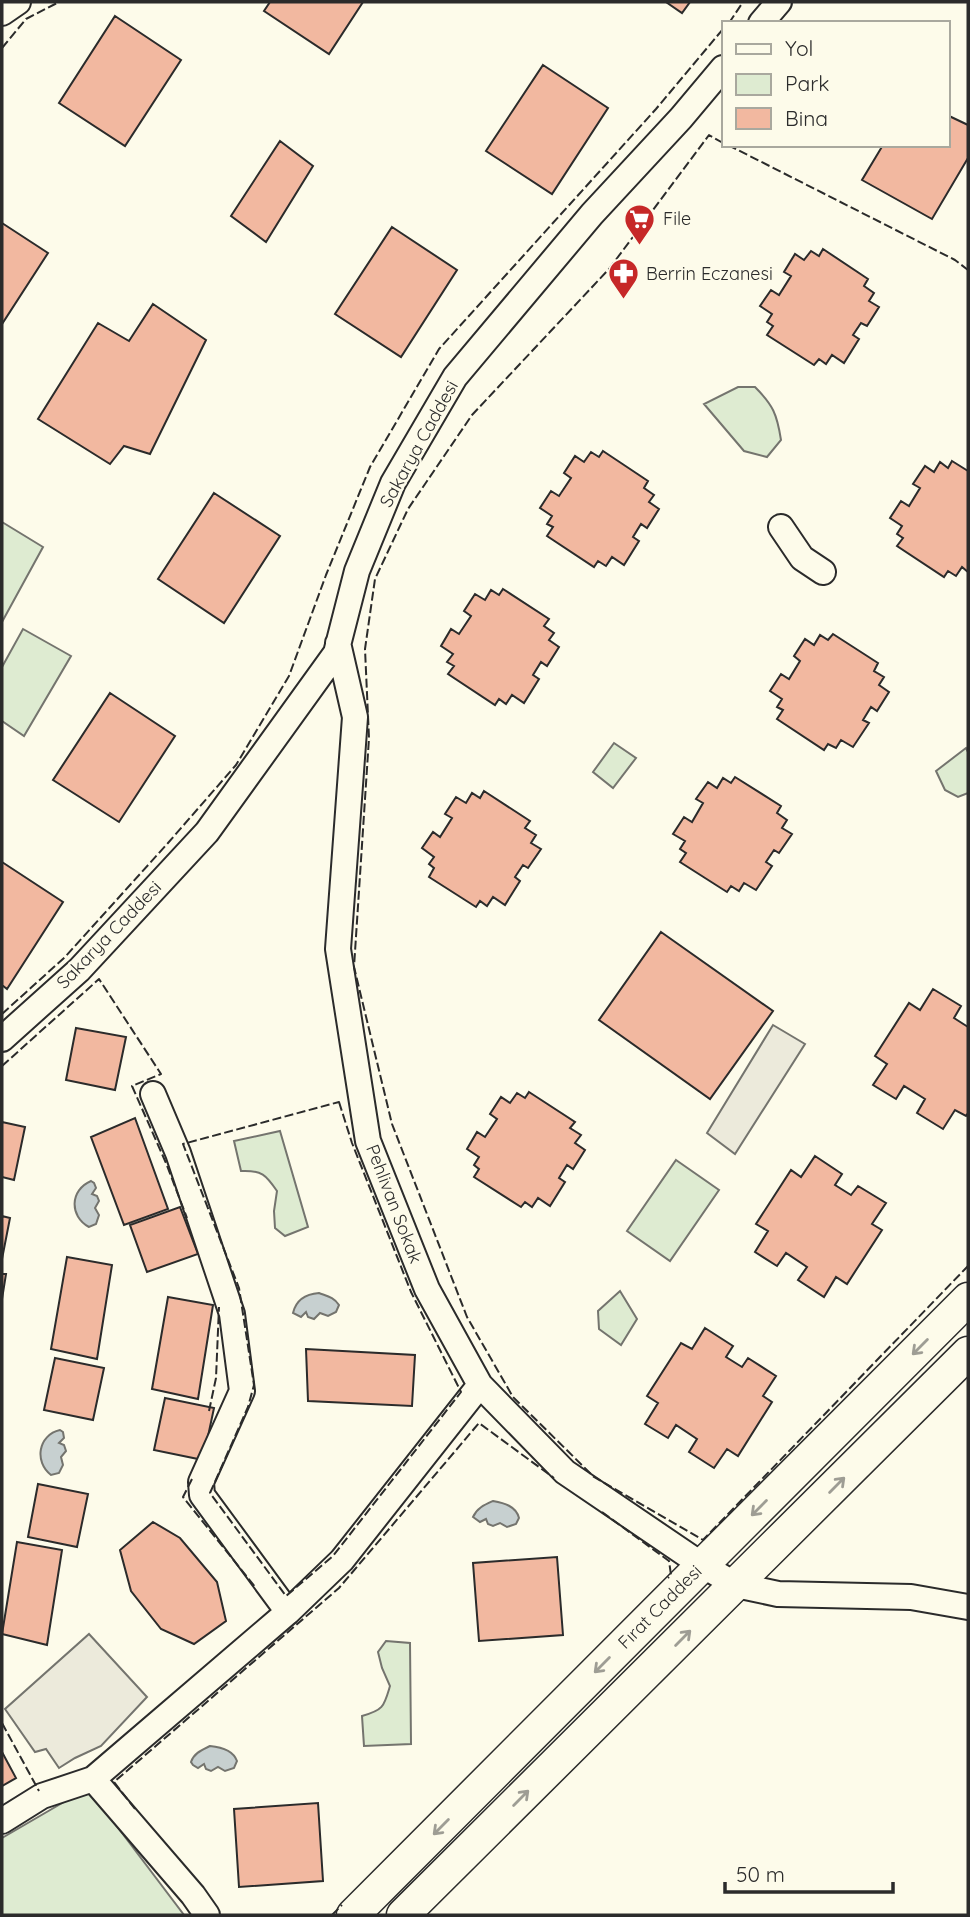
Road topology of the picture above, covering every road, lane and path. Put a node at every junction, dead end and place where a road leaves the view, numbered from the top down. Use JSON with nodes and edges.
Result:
{"nodes":[{"id":1,"x":18,"y":2,"type":"edge"},
{"id":2,"x":779,"y":2,"type":"edge"},
{"id":3,"x":2,"y":13,"type":"edge"},
{"id":4,"x":763,"y":21,"type":"edge"},
{"id":5,"x":722,"y":69,"type":"edge"},
{"id":6,"x":781,"y":527,"type":"dead end"},
{"id":7,"x":823,"y":572,"type":"dead end"},
{"id":8,"x":338,"y":643,"type":"junction"},
{"id":9,"x":2,"y":1039,"type":"edge"},
{"id":10,"x":153,"y":1094,"type":"dead end"},
{"id":11,"x":968,"y":1299,"type":"edge"},
{"id":12,"x":968,"y":1353,"type":"edge"},
{"id":13,"x":480,"y":1385,"type":"junction"},
{"id":14,"x":702,"y":1565,"type":"junction"},
{"id":15,"x":736,"y":1585,"type":"junction"},
{"id":16,"x":968,"y":1607,"type":"edge"},
{"id":17,"x":288,"y":1612,"type":"junction"},
{"id":18,"x":93,"y":1779,"type":"junction"},
{"id":19,"x":2,"y":1821,"type":"edge"},
{"id":20,"x":207,"y":1915,"type":"edge"},
{"id":21,"x":353,"y":1915,"type":"edge"},
{"id":22,"x":403,"y":1915,"type":"edge"}],
"edges":[{"from":1,"to":3,"type":"street"},
{"from":2,"to":4,"type":"street"},
{"from":5,"to":8,"type":"street","name":"Sakarya Caddesi"},
{"from":6,"to":7,"type":"street"},
{"from":8,"to":9,"type":"street","name":"Sakarya Caddesi"},
{"from":8,"to":13,"type":"street","name":"Pehlivan Sokak"},
{"from":10,"to":17,"type":"street"},
{"from":11,"to":14,"type":"main road","name":"Fırat Caddesi","one_way":true},
{"from":15,"to":12,"type":"main road","one_way":true},
{"from":13,"to":14,"type":"street","name":"Pehlivan Sokak"},
{"from":13,"to":17,"type":"street"},
{"from":14,"to":15,"type":"street","name":"Pehlivan Sokak"},
{"from":14,"to":21,"type":"main road","name":"Fırat Caddesi","one_way":true},
{"from":15,"to":16,"type":"street","name":"Pehlivan Sokak"},
{"from":22,"to":15,"type":"main road","one_way":true},
{"from":17,"to":18,"type":"street"},
{"from":18,"to":19,"type":"street"},
{"from":18,"to":20,"type":"street"}]}
